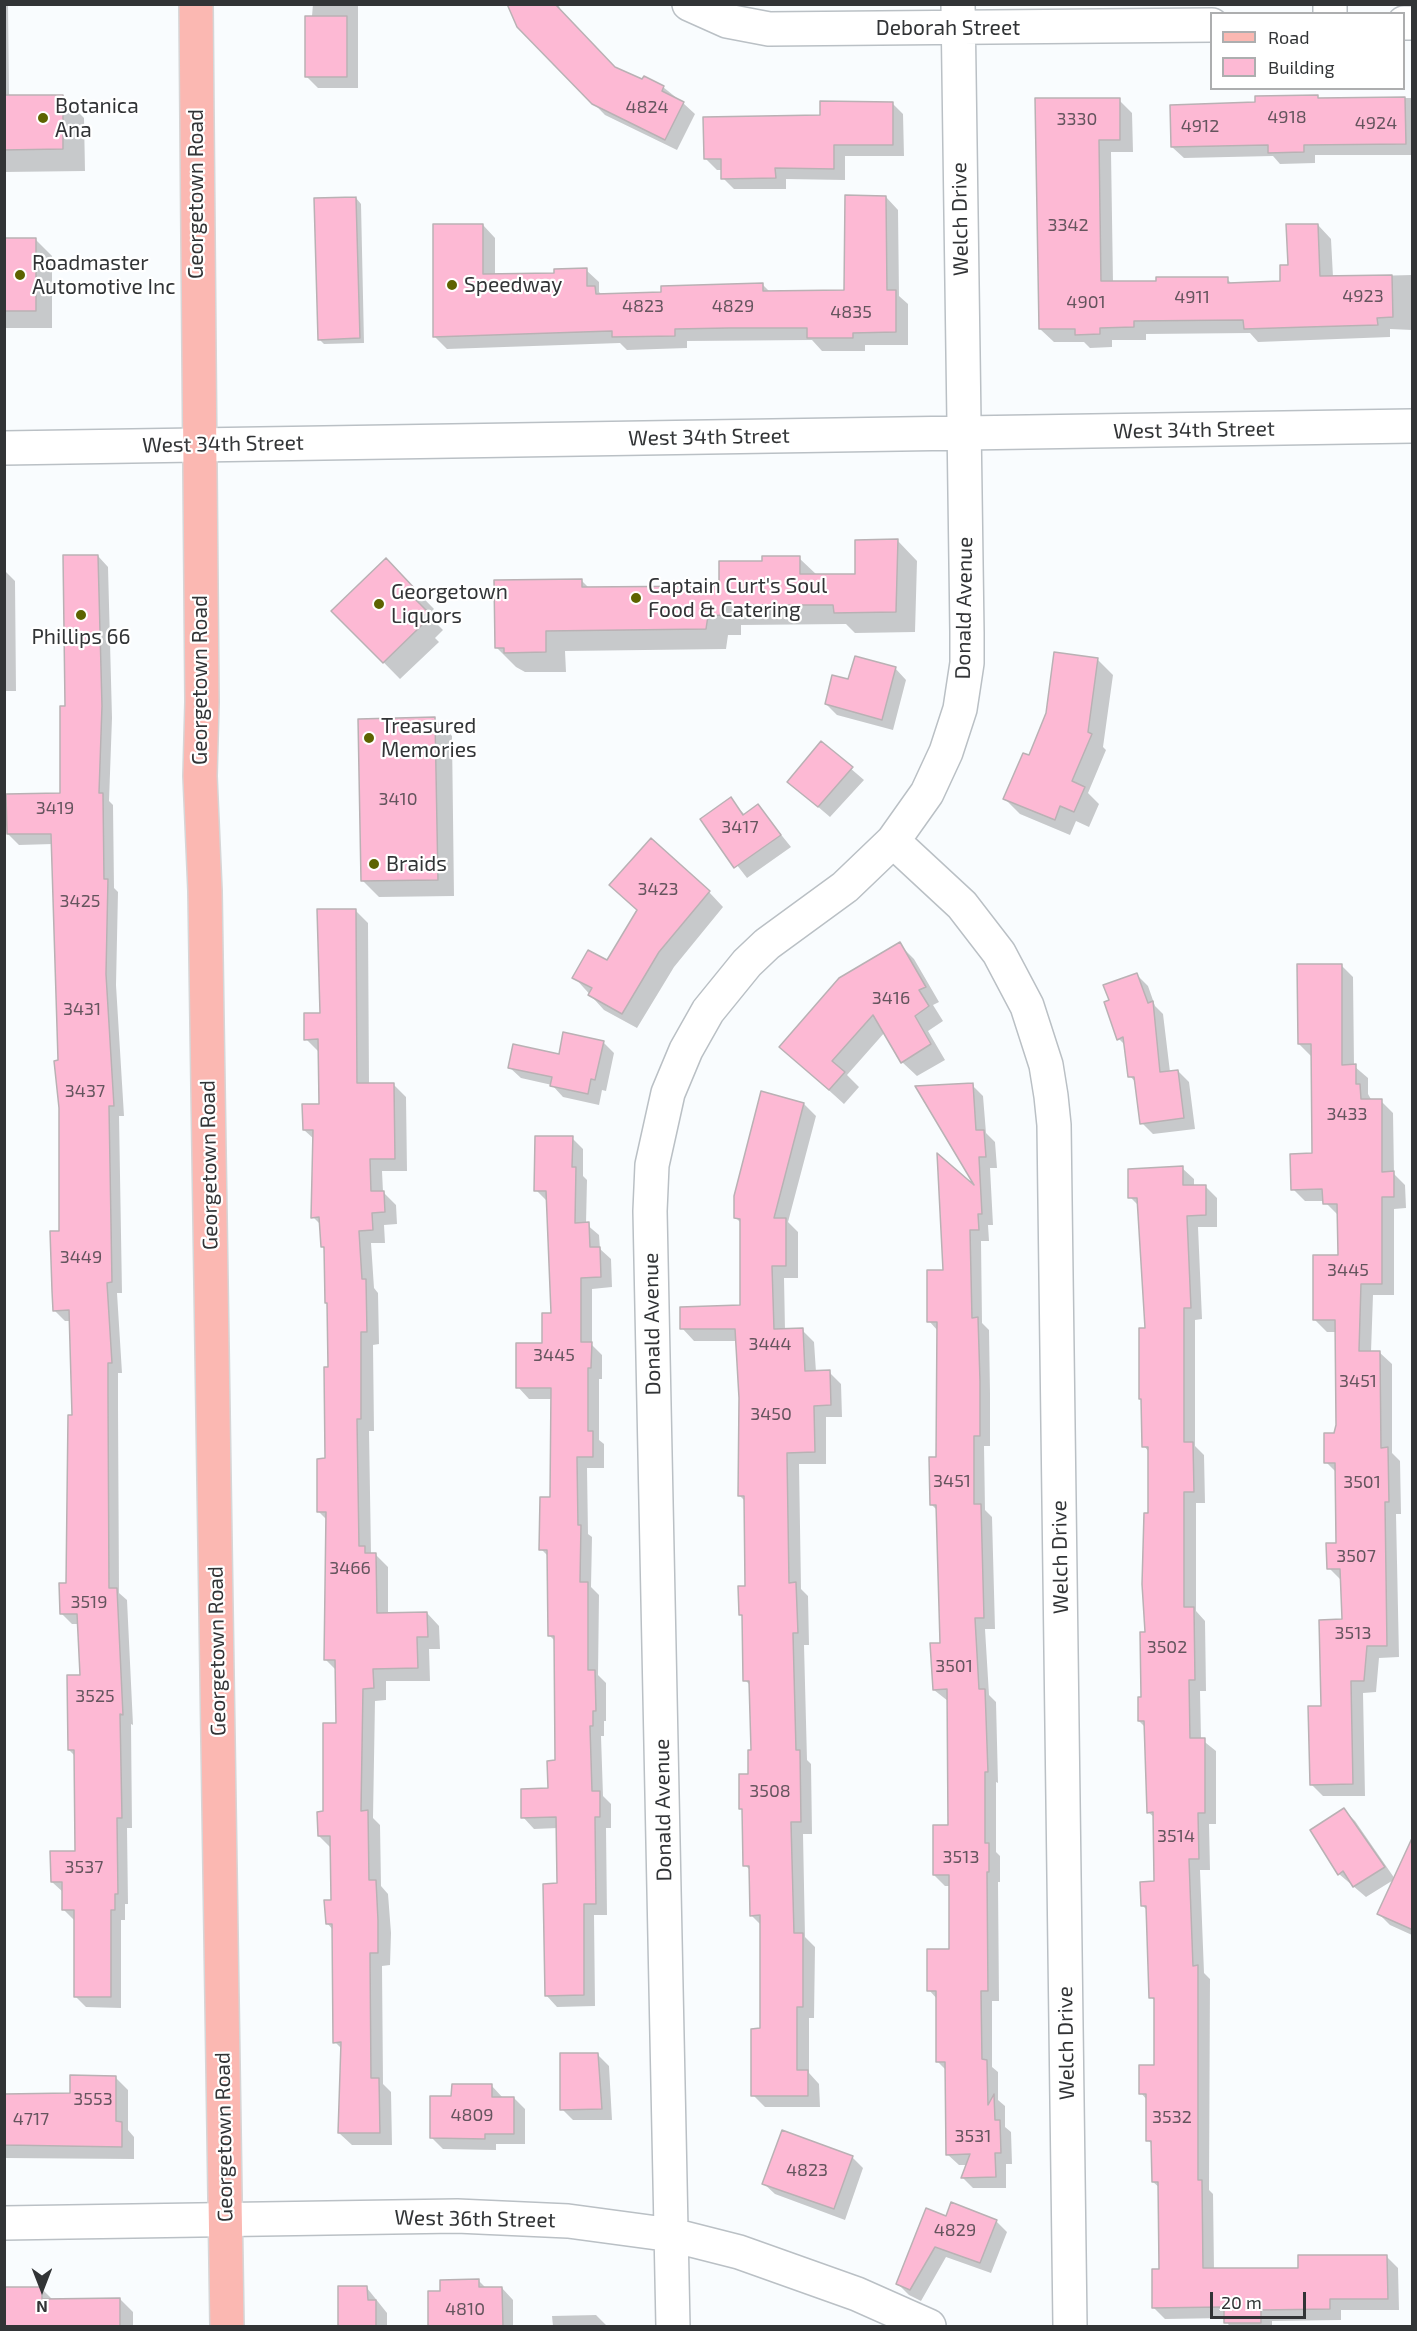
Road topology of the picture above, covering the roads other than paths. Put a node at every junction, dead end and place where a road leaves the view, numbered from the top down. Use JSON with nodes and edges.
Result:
{"nodes":[{"id":1,"x":196,"y":4,"type":"edge"},
{"id":2,"x":689,"y":4,"type":"edge"},
{"id":3,"x":958,"y":16,"type":"edge"},
{"id":4,"x":1210,"y":25,"type":"edge"},
{"id":5,"x":1413,"y":426,"type":"edge"},
{"id":6,"x":963,"y":434,"type":"junction"},
{"id":7,"x":198,"y":444,"type":"junction"},
{"id":8,"x":4,"y":448,"type":"edge"},
{"id":9,"x":893,"y":841,"type":"junction"},
{"id":10,"x":225,"y":2219,"type":"junction"},
{"id":11,"x":4,"y":2223,"type":"edge"},
{"id":12,"x":672,"y":2235,"type":"junction"},
{"id":13,"x":227,"y":2326,"type":"edge"},
{"id":14,"x":673,"y":2326,"type":"edge"},
{"id":15,"x":929,"y":2326,"type":"edge"},
{"id":16,"x":1070,"y":2326,"type":"edge"}],
"edges":[{"from":1,"to":7,"type":"main road","name":"Georgetown Road"},
{"from":2,"to":3,"type":"street","name":"Deborah Street"},
{"from":3,"to":4,"type":"street","name":"Deborah Street"},
{"from":3,"to":6,"type":"street","name":"Welch Drive"},
{"from":5,"to":6,"type":"street","name":"West 34th Street"},
{"from":6,"to":7,"type":"street","name":"West 34th Street"},
{"from":6,"to":9,"type":"street","name":"Donald Avenue"},
{"from":7,"to":8,"type":"street","name":"West 34th Street"},
{"from":7,"to":10,"type":"main road","name":"Georgetown Road"},
{"from":9,"to":12,"type":"street","name":"Donald Avenue"},
{"from":9,"to":16,"type":"street","name":"Welch Drive"},
{"from":10,"to":11,"type":"street","name":"West 36th Street"},
{"from":10,"to":12,"type":"street","name":"West 36th Street"},
{"from":10,"to":13,"type":"main road","name":"Georgetown Road"},
{"from":12,"to":14,"type":"street","name":"Donald Avenue"},
{"from":12,"to":15,"type":"street","name":"West 36th Street"}]}
